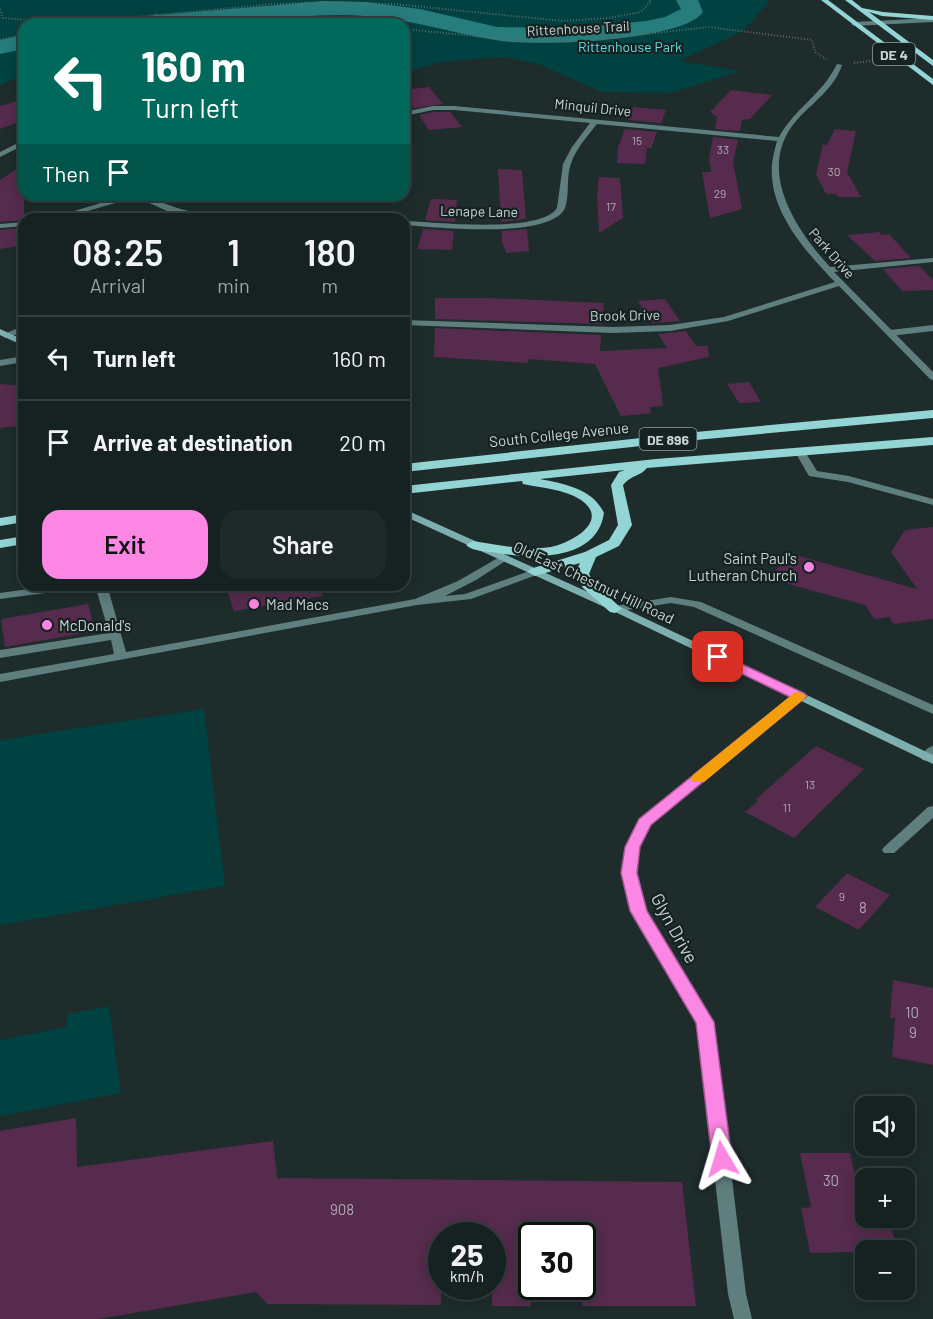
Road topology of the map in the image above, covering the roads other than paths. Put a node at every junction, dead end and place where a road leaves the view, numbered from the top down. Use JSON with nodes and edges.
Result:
{"nodes":[{"id":1,"x":824,"y":0,"type":"edge"},
{"id":2,"x":848,"y":0,"type":"edge"},
{"id":3,"x":933,"y":19,"type":"edge"},
{"id":4,"x":878,"y":23,"type":"junction"},
{"id":5,"x":854,"y":24,"type":"junction"},
{"id":6,"x":911,"y":49,"type":"junction"},
{"id":7,"x":839,"y":64,"type":"road end"},
{"id":8,"x":933,"y":64,"type":"edge"},
{"id":9,"x":933,"y":83,"type":"edge"},
{"id":10,"x":410,"y":113,"type":"edge"},
{"id":11,"x":595,"y":121,"type":"junction"},
{"id":12,"x":781,"y":139,"type":"junction"},
{"id":13,"x":18,"y":145,"type":"edge"},
{"id":14,"x":0,"y":155,"type":"edge"},
{"id":15,"x":115,"y":201,"type":"edge"},
{"id":16,"x":151,"y":201,"type":"edge"},
{"id":17,"x":73,"y":213,"type":"edge"},
{"id":18,"x":189,"y":213,"type":"edge"},
{"id":19,"x":410,"y":223,"type":"edge"},
{"id":20,"x":18,"y":224,"type":"edge"},
{"id":21,"x":0,"y":226,"type":"edge"},
{"id":22,"x":933,"y":260,"type":"edge"},
{"id":23,"x":828,"y":270,"type":"junction"},
{"id":24,"x":840,"y":283,"type":"junction"},
{"id":25,"x":410,"y":323,"type":"edge"},
{"id":26,"x":933,"y":328,"type":"edge"},
{"id":27,"x":18,"y":330,"type":"edge"},
{"id":28,"x":890,"y":333,"type":"junction"},
{"id":29,"x":2,"y":334,"type":"edge"},
{"id":30,"x":18,"y":341,"type":"edge"},
{"id":31,"x":18,"y":360,"type":"edge"},
{"id":32,"x":0,"y":363,"type":"edge"},
{"id":33,"x":933,"y":377,"type":"edge"},
{"id":34,"x":933,"y":414,"type":"edge"},
{"id":35,"x":933,"y":441,"type":"edge"},
{"id":36,"x":801,"y":452,"type":"junction"},
{"id":37,"x":656,"y":463,"type":"junction"},
{"id":38,"x":410,"y":467,"type":"edge"},
{"id":39,"x":510,"y":478,"type":"junction"},
{"id":40,"x":410,"y":489,"type":"edge"},
{"id":41,"x":933,"y":502,"type":"edge"},
{"id":42,"x":410,"y":515,"type":"edge"},
{"id":43,"x":18,"y":519,"type":"edge"},
{"id":44,"x":0,"y":522,"type":"edge"},
{"id":45,"x":18,"y":541,"type":"edge"},
{"id":46,"x":0,"y":544,"type":"edge"},
{"id":47,"x":473,"y":545,"type":"junction"},
{"id":48,"x":590,"y":555,"type":"junction"},
{"id":49,"x":503,"y":558,"type":"junction"},
{"id":50,"x":535,"y":572,"type":"junction"},
{"id":51,"x":42,"y":591,"type":"edge"},
{"id":52,"x":102,"y":591,"type":"edge"},
{"id":53,"x":0,"y":597,"type":"edge"},
{"id":54,"x":417,"y":602,"type":"junction"},
{"id":55,"x":615,"y":609,"type":"junction"},
{"id":56,"x":114,"y":636,"type":"junction"},
{"id":57,"x":0,"y":654,"type":"edge"},
{"id":58,"x":121,"y":656,"type":"junction"},
{"id":59,"x":0,"y":678,"type":"edge"},
{"id":60,"x":800,"y":696,"type":"junction"},
{"id":61,"x":933,"y":710,"type":"edge"},
{"id":62,"x":931,"y":756,"type":"edge"},
{"id":63,"x":933,"y":810,"type":"edge"},
{"id":64,"x":889,"y":850,"type":"dead end"},
{"id":65,"x":743,"y":1319,"type":"edge"}],
"edges":[{"from":1,"to":5,"type":"main road","number":"DE 4"},
{"from":2,"to":3,"type":"main road"},
{"from":2,"to":4,"type":"main road","number":"DE 4"},
{"from":3,"to":4,"type":"street"},
{"from":3,"to":6,"type":"main road"},
{"from":4,"to":5,"type":"street"},
{"from":4,"to":6,"type":"main road","number":"DE 4"},
{"from":5,"to":9,"type":"main road","number":"DE 4"},
{"from":6,"to":8,"type":"main road","number":"DE 4"},
{"from":7,"to":12,"type":"street","name":"Park Drive"},
{"from":10,"to":11,"type":"street","name":"Minquil Drive"},
{"from":11,"to":12,"type":"street","name":"Minquil Drive"},
{"from":11,"to":19,"type":"street","name":"Lenape Lane"},
{"from":12,"to":23,"type":"street","name":"Park Drive"},
{"from":13,"to":14,"type":"street"},
{"from":15,"to":17,"type":"street"},
{"from":16,"to":18,"type":"street"},
{"from":20,"to":21,"type":"street"},
{"from":22,"to":23,"type":"street"},
{"from":23,"to":24,"type":"street","name":"Park Drive"},
{"from":24,"to":25,"type":"street","name":"Brook Drive"},
{"from":24,"to":28,"type":"street","name":"Park Drive"},
{"from":26,"to":28,"type":"street"},
{"from":27,"to":29,"type":"street"},
{"from":28,"to":33,"type":"street","name":"Park Drive"},
{"from":29,"to":30,"type":"street"},
{"from":31,"to":32,"type":"street"},
{"from":34,"to":38,"type":"main road","name":"South College Avenue","number":"DE 896"},
{"from":35,"to":36,"type":"main road","number":"DE 896"},
{"from":36,"to":37,"type":"main road","number":"DE 896"},
{"from":36,"to":41,"type":"street"},
{"from":37,"to":39,"type":"main road","number":"DE 896"},
{"from":37,"to":48,"type":"main road"},
{"from":39,"to":40,"type":"main road","number":"DE 896"},
{"from":39,"to":47,"type":"main road"},
{"from":42,"to":47,"type":"street","name":"Old East Chestnut Hill Road"},
{"from":43,"to":44,"type":"main road"},
{"from":45,"to":46,"type":"main road"},
{"from":47,"to":49,"type":"street","name":"Old East Chestnut Hill Road"},
{"from":48,"to":50,"type":"main road"},
{"from":48,"to":55,"type":"main road"},
{"from":49,"to":50,"type":"street","name":"Old East Chestnut Hill Road"},
{"from":49,"to":54,"type":"street"},
{"from":50,"to":54,"type":"street"},
{"from":50,"to":55,"type":"street","name":"Old East Chestnut Hill Road"},
{"from":51,"to":53,"type":"street"},
{"from":52,"to":56,"type":"street"},
{"from":54,"to":58,"type":"street"},
{"from":55,"to":60,"type":"street","name":"Old East Chestnut Hill Road"},
{"from":55,"to":61,"type":"street"},
{"from":56,"to":57,"type":"street"},
{"from":56,"to":58,"type":"street"},
{"from":58,"to":59,"type":"street"},
{"from":60,"to":62,"type":"street","name":"Old East Chestnut Hill Road"},
{"from":60,"to":65,"type":"street","name":"Glyn Drive"},
{"from":63,"to":64,"type":"street"}]}
